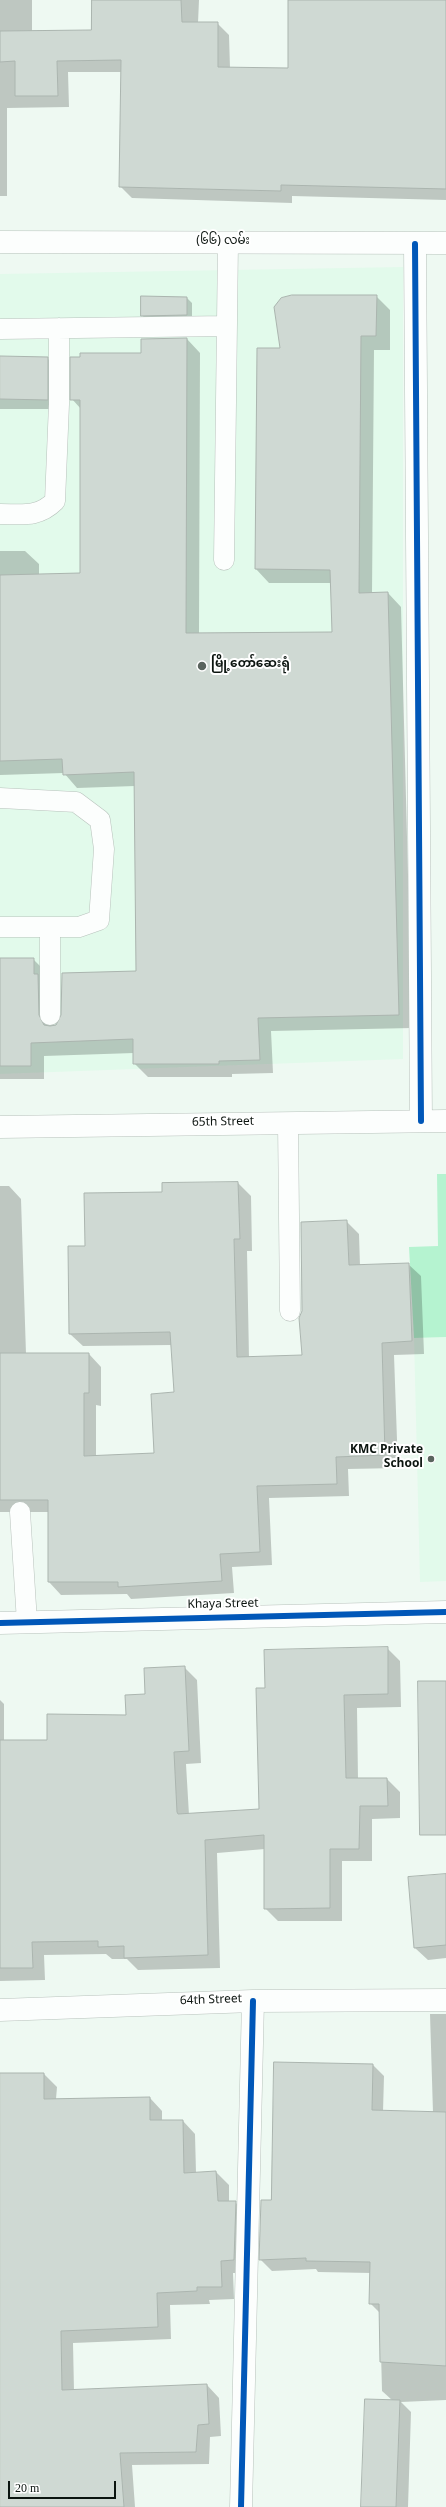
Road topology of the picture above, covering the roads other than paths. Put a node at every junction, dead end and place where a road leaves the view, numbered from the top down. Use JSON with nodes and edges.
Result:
{"nodes":[{"id":1,"x":0,"y":242,"type":"edge"},
{"id":2,"x":228,"y":243,"type":"junction"},
{"id":3,"x":446,"y":243,"type":"edge"},
{"id":4,"x":415,"y":244,"type":"junction"},
{"id":5,"x":227,"y":326,"type":"junction"},
{"id":6,"x":58,"y":328,"type":"junction"},
{"id":7,"x":0,"y":329,"type":"edge"},
{"id":8,"x":0,"y":514,"type":"edge"},
{"id":9,"x":224,"y":560,"type":"dead end"},
{"id":10,"x":0,"y":798,"type":"edge"},
{"id":11,"x":0,"y":927,"type":"edge"},
{"id":12,"x":50,"y":928,"type":"junction"},
{"id":13,"x":50,"y":1014,"type":"dead end"},
{"id":14,"x":421,"y":1121,"type":"junction"},
{"id":15,"x":446,"y":1121,"type":"edge"},
{"id":16,"x":288,"y":1123,"type":"junction"},
{"id":17,"x":0,"y":1127,"type":"edge"},
{"id":18,"x":290,"y":1311,"type":"dead end"},
{"id":19,"x":20,"y":1512,"type":"dead end"},
{"id":20,"x":446,"y":1612,"type":"edge"},
{"id":21,"x":27,"y":1622,"type":"junction"},
{"id":22,"x":0,"y":1623,"type":"edge"},
{"id":23,"x":446,"y":2000,"type":"edge"},
{"id":24,"x":253,"y":2001,"type":"junction"},
{"id":25,"x":0,"y":2010,"type":"edge"},
{"id":26,"x":241,"y":2507,"type":"edge"}],
"edges":[{"from":1,"to":2,"type":"street","name":"(၆၆) လမ်း"},
{"from":2,"to":4,"type":"street","name":"(၆၆) လမ်း"},
{"from":2,"to":5,"type":"lane"},
{"from":3,"to":4,"type":"street","name":"(၆၆) လမ်း"},
{"from":4,"to":14,"type":"street"},
{"from":5,"to":6,"type":"lane"},
{"from":5,"to":9,"type":"lane"},
{"from":6,"to":7,"type":"lane"},
{"from":6,"to":8,"type":"lane"},
{"from":10,"to":12,"type":"lane"},
{"from":11,"to":12,"type":"lane"},
{"from":12,"to":13,"type":"lane"},
{"from":14,"to":15,"type":"street","name":"65th Street"},
{"from":14,"to":16,"type":"street","name":"65th Street"},
{"from":16,"to":17,"type":"street","name":"65th Street"},
{"from":16,"to":18,"type":"lane"},
{"from":19,"to":21,"type":"lane"},
{"from":20,"to":21,"type":"street","name":"Khaya Street"},
{"from":21,"to":22,"type":"street","name":"Khaya Street"},
{"from":23,"to":24,"type":"street","name":"64th Street"},
{"from":24,"to":25,"type":"street","name":"64th Street"},
{"from":24,"to":26,"type":"street"}]}
